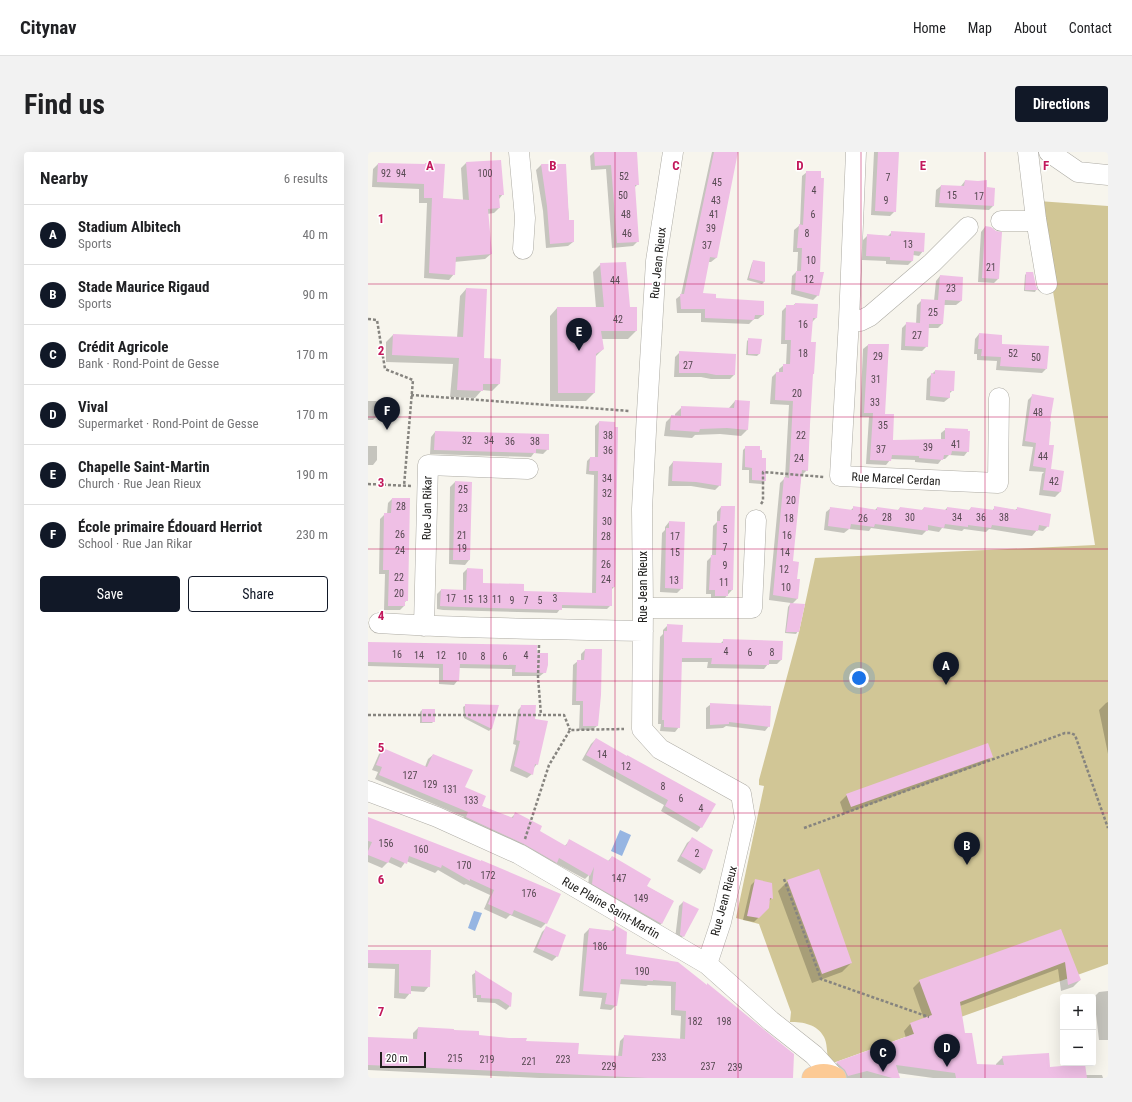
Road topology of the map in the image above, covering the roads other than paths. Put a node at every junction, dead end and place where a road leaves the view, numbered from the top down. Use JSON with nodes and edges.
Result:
{"nodes":[{"id":1,"x":519,"y":152,"type":"edge"},
{"id":2,"x":673,"y":152,"type":"edge"},
{"id":3,"x":856,"y":152,"type":"edge"},
{"id":4,"x":1028,"y":152,"type":"edge"},
{"id":5,"x":1049,"y":152,"type":"edge"},
{"id":6,"x":1108,"y":175,"type":"edge"},
{"id":7,"x":1036,"y":219,"type":"junction"},
{"id":8,"x":1001,"y":221,"type":"dead end"},
{"id":9,"x":968,"y":227,"type":"dead end"},
{"id":10,"x":523,"y":249,"type":"dead end"},
{"id":11,"x":1047,"y":284,"type":"dead end"},
{"id":12,"x":849,"y":320,"type":"junction"},
{"id":13,"x":999,"y":398,"type":"dead end"},
{"id":14,"x":528,"y":468,"type":"dead end"},
{"id":15,"x":756,"y":520,"type":"road end"},
{"id":16,"x":644,"y":608,"type":"junction"},
{"id":17,"x":379,"y":623,"type":"dead end"},
{"id":18,"x":424,"y":626,"type":"junction"},
{"id":19,"x":643,"y":631,"type":"junction"},
{"id":20,"x":368,"y":791,"type":"edge"},
{"id":21,"x":707,"y":964,"type":"junction"},
{"id":22,"x":797,"y":1041,"type":"junction"},
{"id":23,"x":812,"y":1078,"type":"edge"},
{"id":24,"x":835,"y":1078,"type":"edge"}],
"edges":[{"from":1,"to":10,"type":"street"},
{"from":2,"to":16,"type":"street","name":"Rue Jean Rieux"},
{"from":3,"to":12,"type":"street","name":"Rue Marcel Cerdan"},
{"from":4,"to":7,"type":"street"},
{"from":5,"to":6,"type":"street"},
{"from":7,"to":8,"type":"street"},
{"from":7,"to":11,"type":"street"},
{"from":9,"to":12,"type":"street"},
{"from":12,"to":13,"type":"street","name":"Rue Marcel Cerdan"},
{"from":14,"to":18,"type":"street","name":"Rue Jan Rikar"},
{"from":15,"to":16,"type":"street"},
{"from":16,"to":19,"type":"street","name":"Rue Jean Rieux"},
{"from":17,"to":18,"type":"street"},
{"from":18,"to":19,"type":"street"},
{"from":19,"to":21,"type":"street","name":"Rue Jean Rieux"},
{"from":20,"to":21,"type":"street","name":"Rue Plaine Saint-Martin"},
{"from":21,"to":22,"type":"street","name":"Rue Plaine Saint-Martin"},
{"from":22,"to":23,"type":"street","name":"Rue Plaine Saint-Martin"},
{"from":22,"to":24,"type":"street"},
{"from":23,"to":24,"type":"main road"}]}
